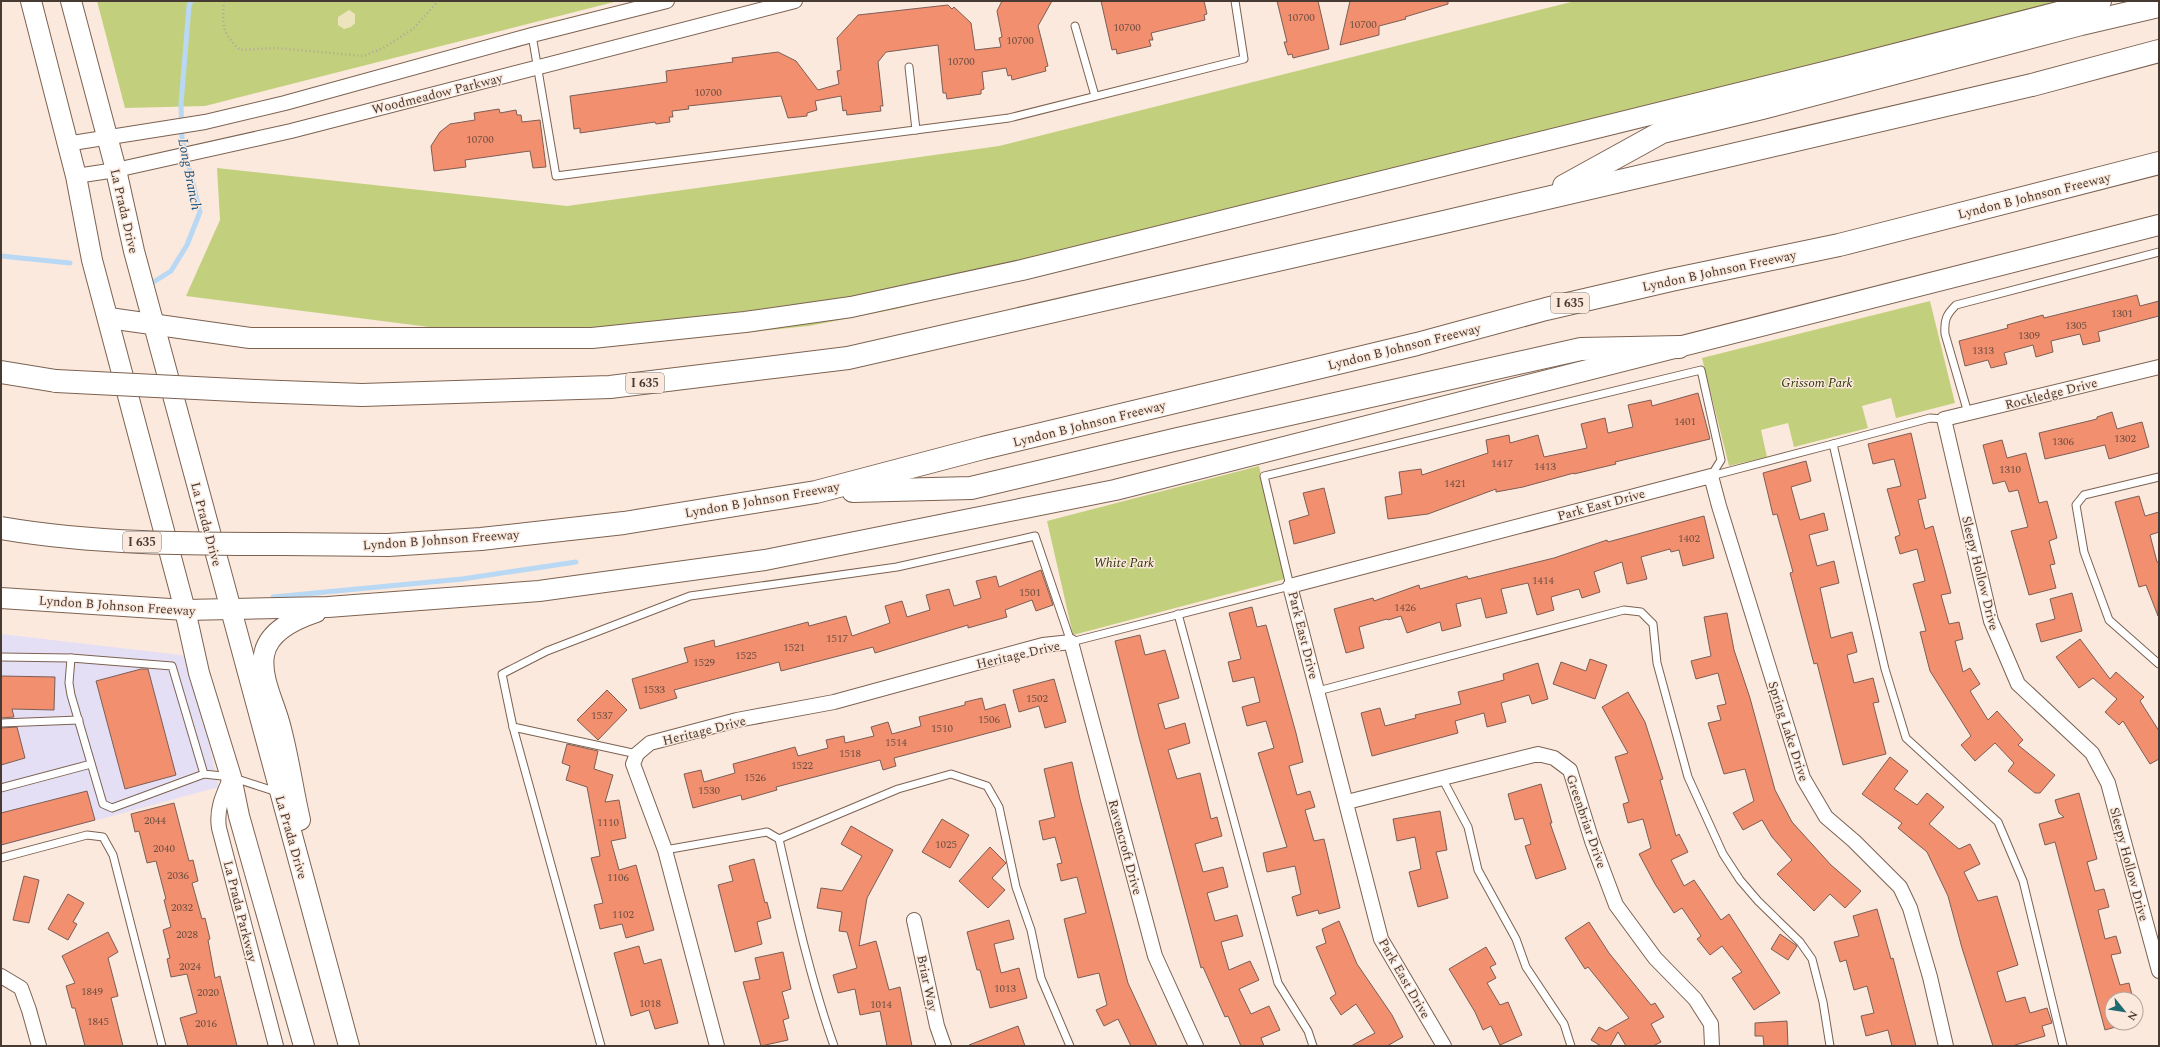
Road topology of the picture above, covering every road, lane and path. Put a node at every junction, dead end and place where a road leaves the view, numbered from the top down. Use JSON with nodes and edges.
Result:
{"nodes":[{"id":1,"x":31,"y":1,"type":"edge"},
{"id":2,"x":71,"y":1,"type":"edge"},
{"id":3,"x":224,"y":1,"type":"edge"},
{"id":4,"x":438,"y":1,"type":"edge"},
{"id":5,"x":667,"y":1,"type":"edge"},
{"id":6,"x":795,"y":1,"type":"edge"},
{"id":7,"x":1236,"y":1,"type":"edge"},
{"id":8,"x":2101,"y":1,"type":"edge"},
{"id":9,"x":2159,"y":6,"type":"edge"},
{"id":10,"x":1075,"y":26,"type":"dead end"},
{"id":11,"x":532,"y":35,"type":"junction"},
{"id":12,"x":2159,"y":51,"type":"edge"},
{"id":13,"x":538,"y":67,"type":"junction"},
{"id":14,"x":909,"y":67,"type":"dead end"},
{"id":15,"x":1095,"y":96,"type":"junction"},
{"id":16,"x":916,"y":130,"type":"junction"},
{"id":17,"x":106,"y":136,"type":"junction"},
{"id":18,"x":66,"y":144,"type":"junction"},
{"id":19,"x":2159,"y":163,"type":"edge"},
{"id":20,"x":116,"y":170,"type":"junction"},
{"id":21,"x":76,"y":176,"type":"junction"},
{"id":22,"x":1540,"y":199,"type":"junction"},
{"id":23,"x":2159,"y":225,"type":"edge"},
{"id":24,"x":2159,"y":252,"type":"edge"},
{"id":25,"x":109,"y":318,"type":"junction"},
{"id":26,"x":155,"y":325,"type":"junction"},
{"id":27,"x":1679,"y":347,"type":"junction"},
{"id":28,"x":2158,"y":370,"type":"edge"},
{"id":29,"x":3,"y":372,"type":"edge"},
{"id":30,"x":1968,"y":413,"type":"junction"},
{"id":31,"x":1944,"y":419,"type":"junction"},
{"id":32,"x":1833,"y":444,"type":"junction"},
{"id":33,"x":1711,"y":476,"type":"junction"},
{"id":34,"x":2159,"y":477,"type":"edge"},
{"id":35,"x":816,"y":492,"type":"junction"},
{"id":36,"x":2,"y":529,"type":"edge"},
{"id":37,"x":1290,"y":586,"type":"junction"},
{"id":38,"x":1,"y":598,"type":"edge"},
{"id":39,"x":328,"y":607,"type":"junction"},
{"id":40,"x":185,"y":610,"type":"junction"},
{"id":41,"x":230,"y":610,"type":"junction"},
{"id":42,"x":1178,"y":614,"type":"junction"},
{"id":43,"x":1071,"y":642,"type":"junction"},
{"id":44,"x":1,"y":657,"type":"edge"},
{"id":45,"x":71,"y":658,"type":"junction"},
{"id":46,"x":2159,"y":664,"type":"edge"},
{"id":47,"x":1318,"y":691,"type":"junction"},
{"id":48,"x":79,"y":720,"type":"junction"},
{"id":49,"x":1,"y":723,"type":"edge"},
{"id":50,"x":513,"y":727,"type":"junction"},
{"id":51,"x":637,"y":754,"type":"junction"},
{"id":52,"x":91,"y":764,"type":"junction"},
{"id":53,"x":204,"y":774,"type":"junction"},
{"id":54,"x":231,"y":777,"type":"junction"},
{"id":55,"x":1442,"y":778,"type":"junction"},
{"id":56,"x":1,"y":788,"type":"edge"},
{"id":57,"x":279,"y":792,"type":"junction"},
{"id":58,"x":1347,"y":802,"type":"junction"},
{"id":59,"x":779,"y":839,"type":"junction"},
{"id":60,"x":665,"y":850,"type":"junction"},
{"id":61,"x":1,"y":858,"type":"edge"},
{"id":62,"x":301,"y":866,"type":"junction"},
{"id":63,"x":914,"y":920,"type":"dead end"},
{"id":64,"x":2159,"y":971,"type":"edge"},
{"id":65,"x":1,"y":976,"type":"edge"},
{"id":66,"x":39,"y":1046,"type":"edge"},
{"id":67,"x":162,"y":1046,"type":"edge"},
{"id":68,"x":276,"y":1046,"type":"edge"},
{"id":69,"x":304,"y":1046,"type":"edge"},
{"id":70,"x":349,"y":1046,"type":"edge"},
{"id":71,"x":601,"y":1046,"type":"edge"},
{"id":72,"x":718,"y":1046,"type":"edge"},
{"id":73,"x":834,"y":1046,"type":"edge"},
{"id":74,"x":944,"y":1046,"type":"edge"},
{"id":75,"x":1070,"y":1046,"type":"edge"},
{"id":76,"x":1196,"y":1046,"type":"edge"},
{"id":77,"x":1314,"y":1046,"type":"edge"},
{"id":78,"x":1444,"y":1046,"type":"edge"},
{"id":79,"x":1571,"y":1046,"type":"edge"},
{"id":80,"x":1712,"y":1046,"type":"edge"},
{"id":81,"x":1830,"y":1046,"type":"edge"},
{"id":82,"x":1946,"y":1046,"type":"edge"},
{"id":83,"x":2063,"y":1046,"type":"edge"}],
"edges":[{"from":1,"to":18,"type":"main road"},
{"from":2,"to":17,"type":"main road","name":"La Prada Drive"},
{"from":3,"to":4,"type":"path"},
{"from":5,"to":11,"type":"street"},
{"from":6,"to":13,"type":"street","name":"Woodmeadow Parkway"},
{"from":7,"to":15,"type":"lane"},
{"from":8,"to":26,"type":"main road"},
{"from":9,"to":22,"type":"highway"},
{"from":10,"to":15,"type":"lane"},
{"from":11,"to":13,"type":"lane"},
{"from":11,"to":17,"type":"street"},
{"from":12,"to":22,"type":"highway","number":"I 635"},
{"from":13,"to":16,"type":"lane"},
{"from":13,"to":20,"type":"street","name":"Woodmeadow Parkway"},
{"from":14,"to":16,"type":"lane"},
{"from":15,"to":16,"type":"lane"},
{"from":17,"to":18,"type":"street"},
{"from":17,"to":20,"type":"main road","name":"La Prada Drive"},
{"from":18,"to":21,"type":"main road"},
{"from":19,"to":35,"type":"highway","name":"Lyndon B Johnson Freeway","number":"I 635"},
{"from":20,"to":21,"type":"street","name":"Woodmeadow Parkway"},
{"from":20,"to":26,"type":"main road","name":"La Prada Drive"},
{"from":21,"to":25,"type":"main road"},
{"from":22,"to":29,"type":"highway","number":"I 635","bridge":true},
{"from":23,"to":27,"type":"main road","name":"Lyndon B Johnson Freeway"},
{"from":24,"to":30,"type":"lane"},
{"from":25,"to":26,"type":"main road"},
{"from":25,"to":40,"type":"main road"},
{"from":26,"to":41,"type":"main road","name":"La Prada Drive"},
{"from":27,"to":35,"type":"highway"},
{"from":27,"to":39,"type":"main road","name":"Lyndon B Johnson Freeway"},
{"from":28,"to":30,"type":"street","name":"Rockledge Drive"},
{"from":30,"to":31,"type":"street","name":"Rockledge Drive"},
{"from":31,"to":32,"type":"lane"},
{"from":31,"to":64,"type":"street","name":"Sleepy Hollow Drive"},
{"from":32,"to":33,"type":"lane"},
{"from":32,"to":83,"type":"lane"},
{"from":33,"to":37,"type":"street","name":"Park East Drive"},
{"from":33,"to":37,"type":"lane"},
{"from":33,"to":82,"type":"street","name":"Spring Lake Drive"},
{"from":34,"to":46,"type":"lane"},
{"from":35,"to":36,"type":"highway","name":"Lyndon B Johnson Freeway","number":"I 635","bridge":true},
{"from":37,"to":42,"type":"lane"},
{"from":37,"to":47,"type":"street","name":"Park East Drive"},
{"from":38,"to":40,"type":"main road","name":"Lyndon B Johnson Freeway"},
{"from":39,"to":41,"type":"main road","name":"Lyndon B Johnson Freeway"},
{"from":39,"to":62,"type":"main road"},
{"from":40,"to":41,"type":"main road","name":"Lyndon B Johnson Freeway"},
{"from":40,"to":54,"type":"main road"},
{"from":41,"to":57,"type":"main road","name":"La Prada Drive"},
{"from":42,"to":43,"type":"lane"},
{"from":42,"to":77,"type":"lane"},
{"from":43,"to":50,"type":"lane"},
{"from":43,"to":51,"type":"street","name":"Heritage Drive"},
{"from":43,"to":76,"type":"street","name":"Ravencroft Drive"},
{"from":44,"to":45,"type":"lane"},
{"from":45,"to":48,"type":"lane"},
{"from":45,"to":53,"type":"lane"},
{"from":47,"to":58,"type":"street","name":"Park East Drive"},
{"from":47,"to":81,"type":"lane"},
{"from":48,"to":49,"type":"lane"},
{"from":48,"to":52,"type":"lane"},
{"from":50,"to":51,"type":"lane"},
{"from":50,"to":71,"type":"lane"},
{"from":51,"to":60,"type":"street"},
{"from":52,"to":53,"type":"lane"},
{"from":52,"to":56,"type":"lane"},
{"from":53,"to":54,"type":"lane"},
{"from":54,"to":57,"type":"lane"},
{"from":54,"to":68,"type":"street","name":"La Prada Parkway"},
{"from":54,"to":69,"type":"main road"},
{"from":55,"to":58,"type":"street","name":"Greenbriar Drive"},
{"from":55,"to":79,"type":"lane"},
{"from":55,"to":80,"type":"street","name":"Greenbriar Drive"},
{"from":57,"to":62,"type":"main road","name":"La Prada Drive"},
{"from":58,"to":78,"type":"street","name":"Park East Drive"},
{"from":59,"to":60,"type":"lane"},
{"from":59,"to":73,"type":"lane"},
{"from":59,"to":75,"type":"lane"},
{"from":60,"to":72,"type":"street"},
{"from":61,"to":67,"type":"lane"},
{"from":62,"to":70,"type":"main road","name":"La Prada Drive"},
{"from":63,"to":74,"type":"street","name":"Briar Way"},
{"from":65,"to":66,"type":"street"}]}
